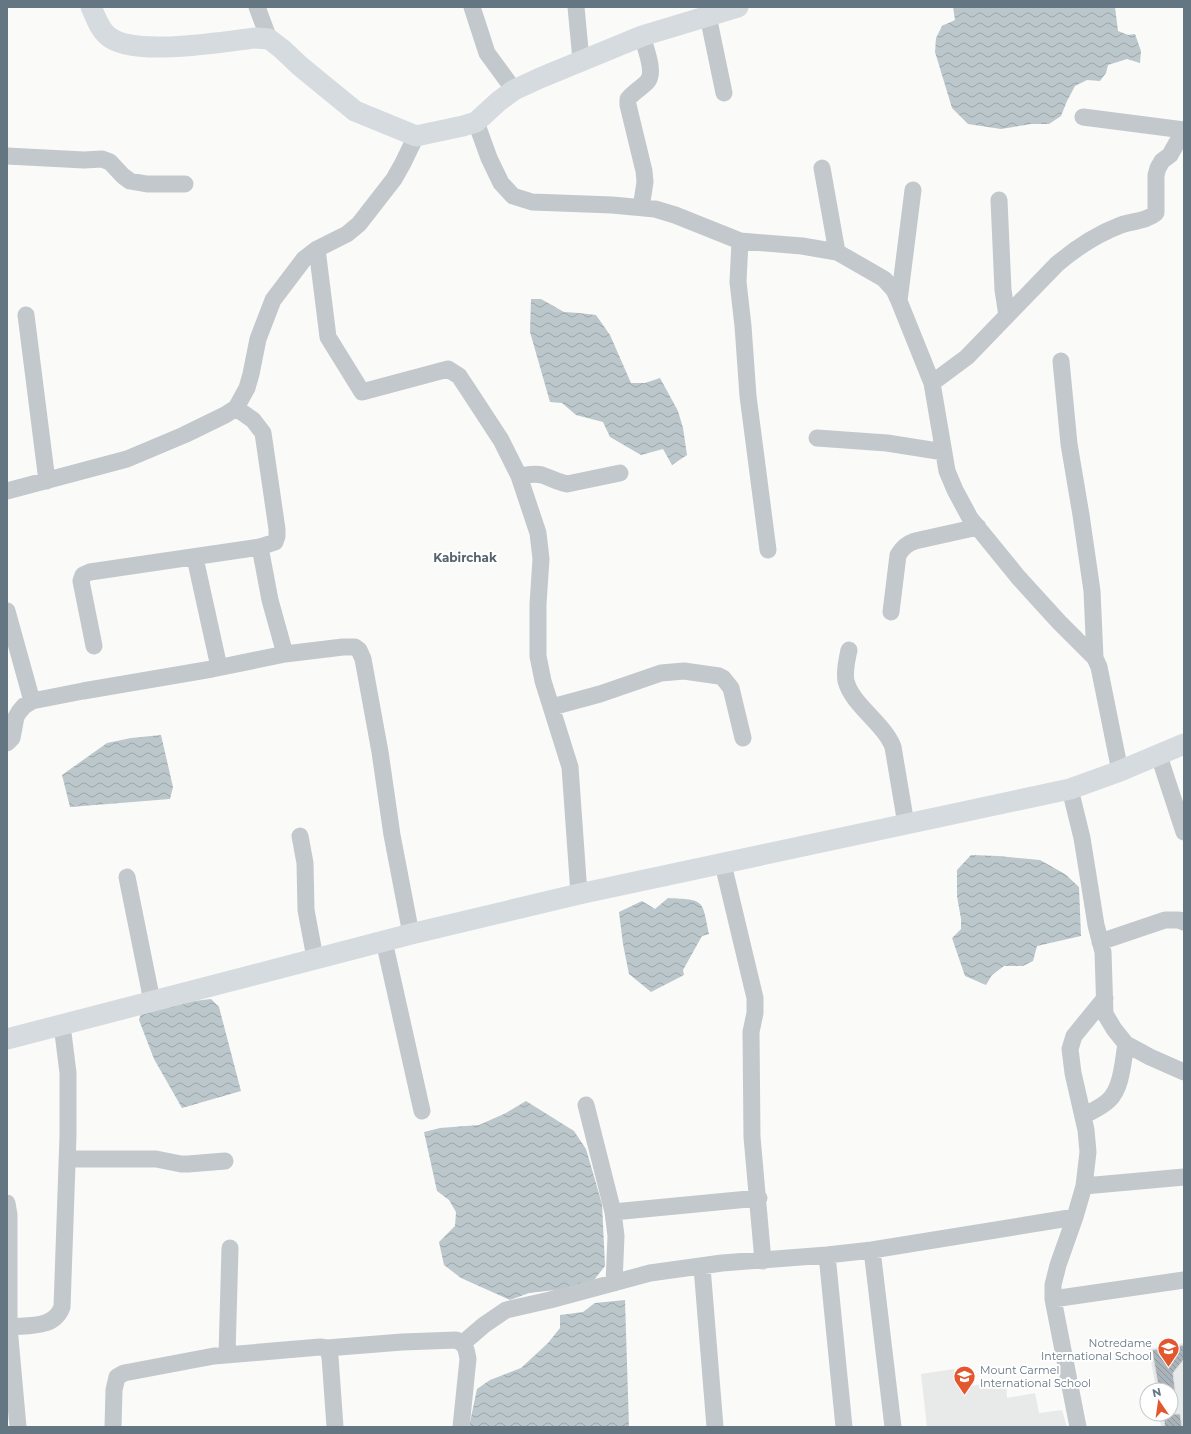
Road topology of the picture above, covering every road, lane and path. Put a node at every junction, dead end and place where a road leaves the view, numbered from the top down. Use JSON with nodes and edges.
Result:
{"nodes":[{"id":1,"x":91,"y":7,"type":"edge"},
{"id":2,"x":257,"y":7,"type":"edge"},
{"id":3,"x":472,"y":7,"type":"edge"},
{"id":4,"x":576,"y":7,"type":"edge"},
{"id":5,"x":738,"y":7,"type":"edge"},
{"id":6,"x":708,"y":16,"type":"junction"},
{"id":7,"x":642,"y":36,"type":"junction"},
{"id":8,"x":268,"y":39,"type":"junction"},
{"id":9,"x":581,"y":60,"type":"junction"},
{"id":10,"x":514,"y":90,"type":"junction"},
{"id":11,"x":724,"y":93,"type":"dead end"},
{"id":12,"x":1083,"y":117,"type":"dead end"},
{"id":13,"x":476,"y":122,"type":"junction"},
{"id":14,"x":1184,"y":130,"type":"edge"},
{"id":15,"x":416,"y":136,"type":"junction"},
{"id":16,"x":7,"y":156,"type":"edge"},
{"id":17,"x":822,"y":168,"type":"dead end"},
{"id":18,"x":185,"y":184,"type":"dead end"},
{"id":19,"x":914,"y":190,"type":"dead end"},
{"id":20,"x":999,"y":200,"type":"dead end"},
{"id":21,"x":641,"y":208,"type":"junction"},
{"id":22,"x":740,"y":241,"type":"junction"},
{"id":23,"x":317,"y":249,"type":"junction"},
{"id":24,"x":837,"y":252,"type":"junction"},
{"id":25,"x":899,"y":300,"type":"junction"},
{"id":26,"x":26,"y":315,"type":"dead end"},
{"id":27,"x":1007,"y":316,"type":"junction"},
{"id":28,"x":1061,"y":361,"type":"dead end"},
{"id":29,"x":932,"y":383,"type":"junction"},
{"id":30,"x":236,"y":408,"type":"junction"},
{"id":31,"x":817,"y":438,"type":"dead end"},
{"id":32,"x":944,"y":452,"type":"junction"},
{"id":33,"x":620,"y":473,"type":"dead end"},
{"id":34,"x":519,"y":476,"type":"junction"},
{"id":35,"x":47,"y":481,"type":"junction"},
{"id":36,"x":7,"y":491,"type":"edge"},
{"id":37,"x":978,"y":527,"type":"junction"},
{"id":38,"x":260,"y":547,"type":"junction"},
{"id":39,"x":768,"y":550,"type":"dead end"},
{"id":40,"x":194,"y":558,"type":"junction"},
{"id":41,"x":891,"y":612,"type":"dead end"},
{"id":42,"x":8,"y":615,"type":"edge"},
{"id":43,"x":94,"y":646,"type":"dead end"},
{"id":44,"x":849,"y":650,"type":"dead end"},
{"id":45,"x":285,"y":654,"type":"junction"},
{"id":46,"x":1094,"y":658,"type":"junction"},
{"id":47,"x":219,"y":668,"type":"junction"},
{"id":48,"x":32,"y":701,"type":"junction"},
{"id":49,"x":552,"y":707,"type":"junction"},
{"id":50,"x":743,"y":738,"type":"dead end"},
{"id":51,"x":7,"y":743,"type":"edge"},
{"id":52,"x":1184,"y":744,"type":"edge"},
{"id":53,"x":1159,"y":756,"type":"junction"},
{"id":54,"x":1120,"y":771,"type":"junction"},
{"id":55,"x":1070,"y":789,"type":"junction"},
{"id":56,"x":906,"y":824,"type":"junction"},
{"id":57,"x":1184,"y":832,"type":"edge"},
{"id":58,"x":300,"y":836,"type":"dead end"},
{"id":59,"x":723,"y":864,"type":"junction"},
{"id":60,"x":127,"y":877,"type":"dead end"},
{"id":61,"x":579,"y":894,"type":"junction"},
{"id":62,"x":1184,"y":922,"type":"edge"},
{"id":63,"x":411,"y":934,"type":"junction"},
{"id":64,"x":384,"y":941,"type":"junction"},
{"id":65,"x":1100,"y":942,"type":"junction"},
{"id":66,"x":315,"y":958,"type":"junction"},
{"id":67,"x":1105,"y":998,"type":"junction"},
{"id":68,"x":152,"y":1001,"type":"junction"},
{"id":69,"x":62,"y":1025,"type":"junction"},
{"id":70,"x":7,"y":1039,"type":"edge"},
{"id":71,"x":1126,"y":1044,"type":"junction"},
{"id":72,"x":1184,"y":1072,"type":"edge"},
{"id":73,"x":586,"y":1105,"type":"dead end"},
{"id":74,"x":422,"y":1111,"type":"dead end"},
{"id":75,"x":1083,"y":1116,"type":"junction"},
{"id":76,"x":67,"y":1159,"type":"junction"},
{"id":77,"x":225,"y":1161,"type":"dead end"},
{"id":78,"x":1184,"y":1177,"type":"edge"},
{"id":79,"x":1084,"y":1186,"type":"junction"},
{"id":80,"x":758,"y":1198,"type":"junction"},
{"id":81,"x":7,"y":1203,"type":"edge"},
{"id":82,"x":613,"y":1212,"type":"junction"},
{"id":83,"x":1075,"y":1218,"type":"junction"},
{"id":84,"x":230,"y":1248,"type":"dead end"},
{"id":85,"x":872,"y":1250,"type":"junction"},
{"id":86,"x":827,"y":1255,"type":"junction"},
{"id":87,"x":763,"y":1261,"type":"junction"},
{"id":88,"x":702,"y":1267,"type":"junction"},
{"id":89,"x":1184,"y":1280,"type":"edge"},
{"id":90,"x":614,"y":1283,"type":"junction"},
{"id":91,"x":1054,"y":1299,"type":"junction"},
{"id":92,"x":9,"y":1327,"type":"junction"},
{"id":93,"x":463,"y":1343,"type":"junction"},
{"id":94,"x":327,"y":1348,"type":"junction"},
{"id":95,"x":227,"y":1355,"type":"junction"},
{"id":96,"x":18,"y":1427,"type":"edge"},
{"id":97,"x":113,"y":1427,"type":"edge"},
{"id":98,"x":336,"y":1427,"type":"edge"},
{"id":99,"x":461,"y":1427,"type":"edge"},
{"id":100,"x":715,"y":1427,"type":"edge"},
{"id":101,"x":844,"y":1427,"type":"edge"},
{"id":102,"x":893,"y":1427,"type":"edge"},
{"id":103,"x":1078,"y":1427,"type":"edge"}],
"edges":[{"from":1,"to":8,"type":"main road"},
{"from":2,"to":8,"type":"street"},
{"from":3,"to":10,"type":"street"},
{"from":4,"to":9,"type":"street"},
{"from":5,"to":6,"type":"main road"},
{"from":6,"to":7,"type":"main road"},
{"from":6,"to":11,"type":"street"},
{"from":7,"to":9,"type":"main road"},
{"from":7,"to":21,"type":"street"},
{"from":8,"to":15,"type":"main road"},
{"from":9,"to":10,"type":"main road"},
{"from":10,"to":13,"type":"main road"},
{"from":12,"to":14,"type":"street"},
{"from":13,"to":15,"type":"main road"},
{"from":13,"to":21,"type":"street"},
{"from":14,"to":27,"type":"street"},
{"from":15,"to":23,"type":"street"},
{"from":16,"to":18,"type":"street"},
{"from":17,"to":24,"type":"street"},
{"from":19,"to":25,"type":"street"},
{"from":20,"to":27,"type":"street"},
{"from":21,"to":22,"type":"street"},
{"from":22,"to":24,"type":"street"},
{"from":22,"to":39,"type":"street"},
{"from":23,"to":30,"type":"street"},
{"from":23,"to":34,"type":"street"},
{"from":24,"to":25,"type":"street"},
{"from":25,"to":29,"type":"street"},
{"from":26,"to":35,"type":"street"},
{"from":27,"to":29,"type":"street"},
{"from":28,"to":46,"type":"street"},
{"from":29,"to":32,"type":"street"},
{"from":30,"to":35,"type":"street"},
{"from":30,"to":38,"type":"street"},
{"from":31,"to":32,"type":"street"},
{"from":32,"to":37,"type":"street"},
{"from":33,"to":34,"type":"street"},
{"from":34,"to":49,"type":"street"},
{"from":35,"to":36,"type":"street"},
{"from":37,"to":41,"type":"street"},
{"from":37,"to":46,"type":"street"},
{"from":38,"to":40,"type":"street"},
{"from":38,"to":45,"type":"street"},
{"from":40,"to":43,"type":"street"},
{"from":40,"to":47,"type":"street"},
{"from":42,"to":48,"type":"street"},
{"from":44,"to":56,"type":"street"},
{"from":45,"to":47,"type":"street"},
{"from":45,"to":63,"type":"street"},
{"from":46,"to":54,"type":"street"},
{"from":47,"to":48,"type":"street"},
{"from":48,"to":51,"type":"street"},
{"from":49,"to":50,"type":"street"},
{"from":49,"to":61,"type":"street"},
{"from":52,"to":53,"type":"main road"},
{"from":53,"to":54,"type":"main road"},
{"from":53,"to":57,"type":"street"},
{"from":54,"to":55,"type":"main road"},
{"from":55,"to":56,"type":"main road"},
{"from":55,"to":65,"type":"street"},
{"from":56,"to":59,"type":"main road"},
{"from":58,"to":66,"type":"street"},
{"from":59,"to":61,"type":"main road"},
{"from":59,"to":80,"type":"street"},
{"from":60,"to":68,"type":"street"},
{"from":61,"to":63,"type":"main road"},
{"from":62,"to":65,"type":"street"},
{"from":63,"to":64,"type":"main road"},
{"from":64,"to":66,"type":"main road"},
{"from":64,"to":74,"type":"street"},
{"from":65,"to":67,"type":"street"},
{"from":66,"to":68,"type":"main road"},
{"from":67,"to":71,"type":"street"},
{"from":67,"to":75,"type":"street"},
{"from":68,"to":69,"type":"main road"},
{"from":69,"to":70,"type":"main road"},
{"from":69,"to":76,"type":"street"},
{"from":71,"to":72,"type":"street"},
{"from":71,"to":75,"type":"street"},
{"from":73,"to":82,"type":"street"},
{"from":75,"to":79,"type":"street"},
{"from":76,"to":77,"type":"street"},
{"from":76,"to":92,"type":"street"},
{"from":78,"to":79,"type":"street"},
{"from":79,"to":83,"type":"street"},
{"from":80,"to":82,"type":"street"},
{"from":80,"to":87,"type":"street"},
{"from":81,"to":92,"type":"street"},
{"from":82,"to":90,"type":"street"},
{"from":83,"to":85,"type":"street"},
{"from":83,"to":91,"type":"street"},
{"from":84,"to":95,"type":"street"},
{"from":85,"to":86,"type":"street"},
{"from":85,"to":102,"type":"street"},
{"from":86,"to":87,"type":"street"},
{"from":86,"to":101,"type":"street"},
{"from":87,"to":88,"type":"street"},
{"from":88,"to":90,"type":"street"},
{"from":88,"to":100,"type":"street"},
{"from":89,"to":91,"type":"street"},
{"from":90,"to":93,"type":"street"},
{"from":91,"to":103,"type":"street"},
{"from":92,"to":96,"type":"street"},
{"from":93,"to":94,"type":"street"},
{"from":93,"to":99,"type":"street"},
{"from":94,"to":95,"type":"street"},
{"from":94,"to":98,"type":"street"},
{"from":95,"to":97,"type":"street"}]}
